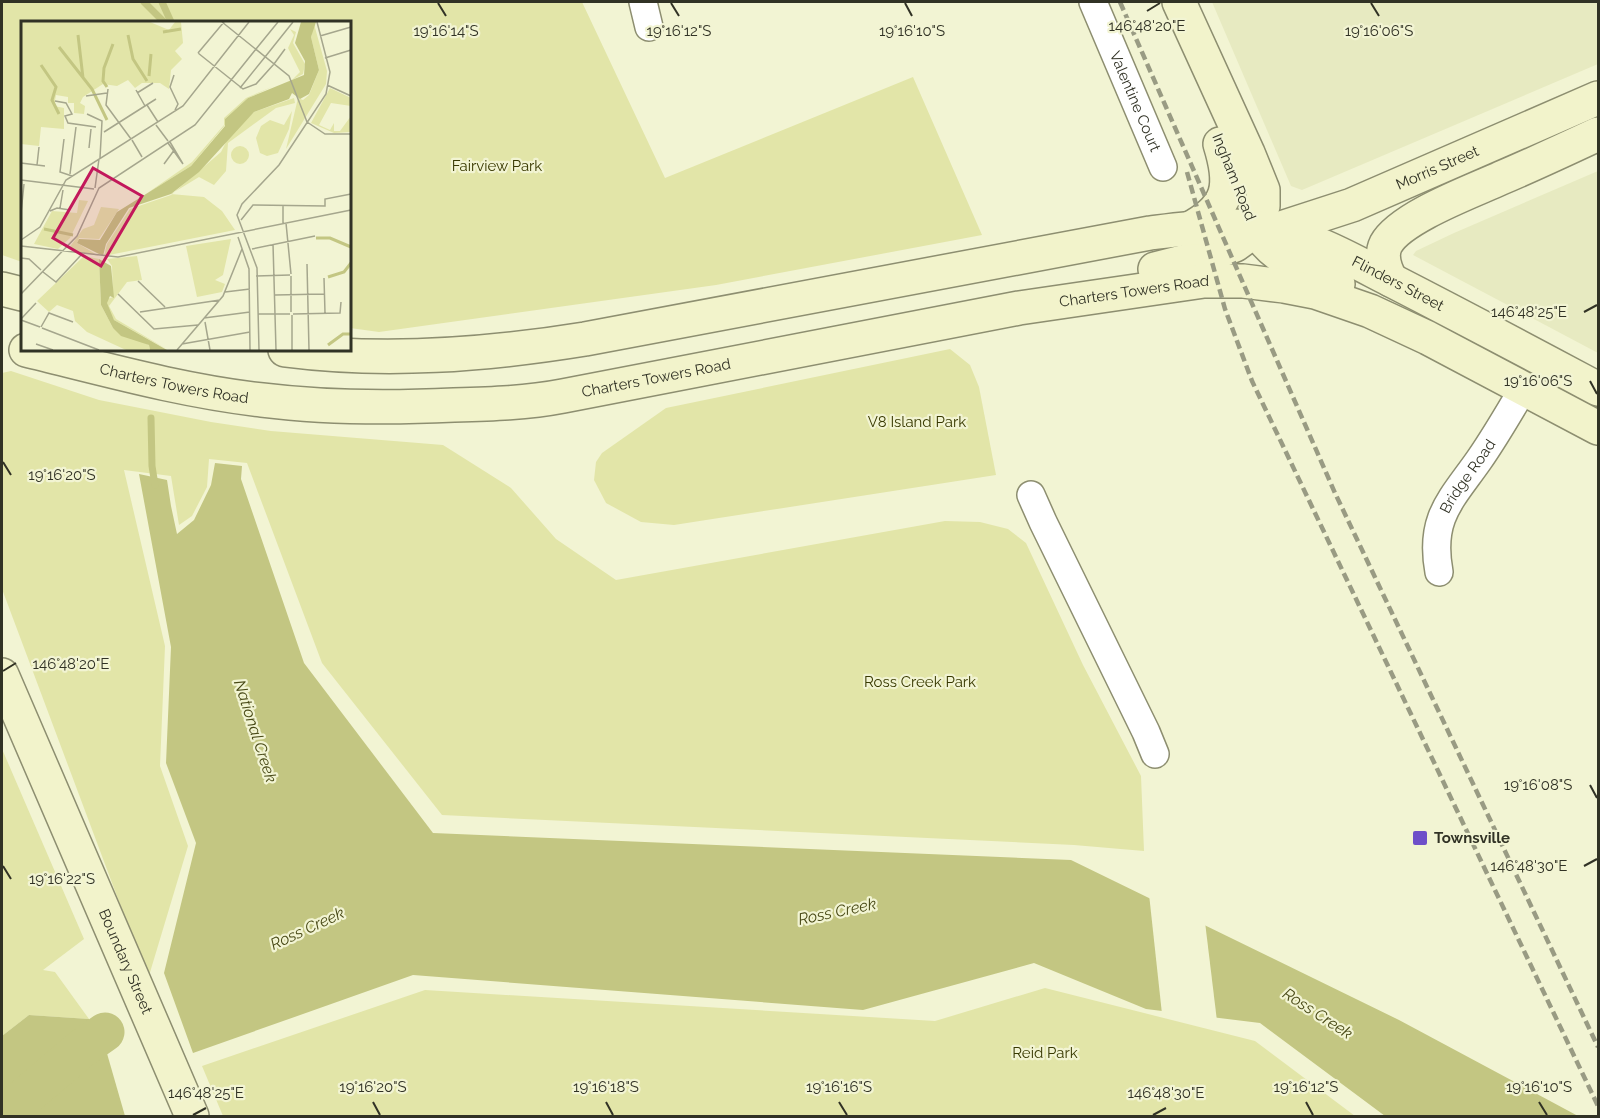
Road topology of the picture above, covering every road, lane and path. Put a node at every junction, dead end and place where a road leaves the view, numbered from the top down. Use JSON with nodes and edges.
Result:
{"nodes":[{"id":1,"x":1093,"y":2,"type":"edge"},
{"id":2,"x":1156,"y":2,"type":"edge"},
{"id":3,"x":1179,"y":2,"type":"edge"},
{"id":4,"x":1599,"y":98,"type":"edge"},
{"id":5,"x":1599,"y":134,"type":"edge"},
{"id":6,"x":1221,"y":144,"type":"junction"},
{"id":7,"x":1163,"y":167,"type":"dead end"},
{"id":8,"x":1189,"y":229,"type":"junction"},
{"id":9,"x":1265,"y":229,"type":"junction"},
{"id":10,"x":1390,"y":280,"type":"junction"},
{"id":11,"x":2,"y":289,"type":"edge"},
{"id":12,"x":21,"y":294,"type":"edge"},
{"id":13,"x":1019,"y":308,"type":"junction"},
{"id":14,"x":1428,"y":338,"type":"junction"},
{"id":15,"x":2,"y":343,"type":"edge"},
{"id":16,"x":21,"y":348,"type":"edge"},
{"id":17,"x":32,"y":351,"type":"edge"},
{"id":18,"x":296,"y":351,"type":"edge"},
{"id":19,"x":1523,"y":389,"type":"junction"},
{"id":20,"x":1599,"y":389,"type":"edge"},
{"id":21,"x":1599,"y":428,"type":"edge"},
{"id":22,"x":1031,"y":495,"type":"dead end"},
{"id":23,"x":1439,"y":572,"type":"dead end"},
{"id":24,"x":2,"y":675,"type":"edge"},
{"id":25,"x":1155,"y":754,"type":"dead end"},
{"id":26,"x":192,"y":1116,"type":"edge"}],
"edges":[{"from":1,"to":7,"type":"street","name":"Valentine Court"},
{"from":2,"to":6,"type":"main road","name":"Ingham Road"},
{"from":3,"to":9,"type":"main road","name":"Ingham Road"},
{"from":4,"to":9,"type":"main road","name":"Morris Street"},
{"from":5,"to":10,"type":"main road"},
{"from":6,"to":8,"type":"main road"},
{"from":6,"to":9,"type":"main road","name":"Ingham Road"},
{"from":8,"to":9,"type":"main road"},
{"from":8,"to":18,"type":"main road"},
{"from":9,"to":10,"type":"main road","name":"Flinders Street"},
{"from":9,"to":13,"type":"main road"},
{"from":9,"to":14,"type":"main road"},
{"from":10,"to":20,"type":"main road","name":"Flinders Street"},
{"from":11,"to":12,"type":"main road"},
{"from":13,"to":14,"type":"main road","name":"Charters Towers Road"},
{"from":13,"to":17,"type":"main road","name":"Charters Towers Road"},
{"from":14,"to":19,"type":"main road"},
{"from":15,"to":16,"type":"main road","name":"Charters Towers Road"},
{"from":19,"to":21,"type":"main road"},
{"from":19,"to":23,"type":"street","name":"Bridge Road"},
{"from":22,"to":25,"type":"street"},
{"from":24,"to":26,"type":"main road","name":"Boundary Street"}]}
